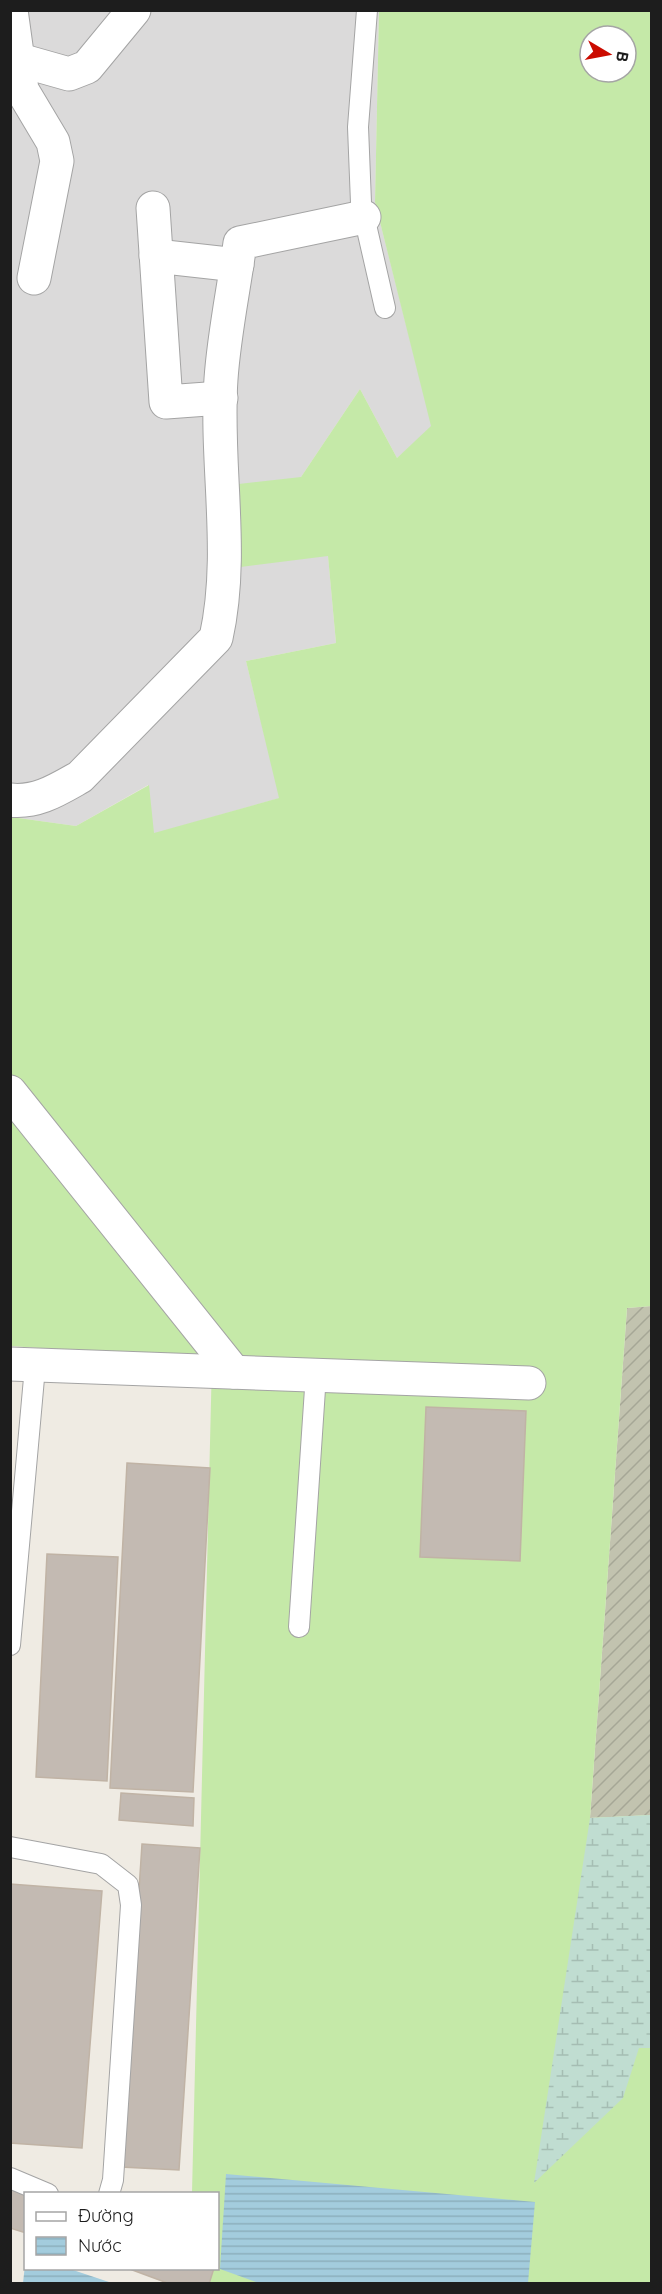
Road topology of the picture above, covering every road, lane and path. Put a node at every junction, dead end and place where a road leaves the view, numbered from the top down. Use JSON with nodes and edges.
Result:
{"nodes":[{"id":1,"x":11,"y":10,"type":"edge"},
{"id":2,"x":134,"y":10,"type":"edge"},
{"id":3,"x":367,"y":10,"type":"edge"},
{"id":4,"x":16,"y":59,"type":"junction"},
{"id":5,"x":153,"y":208,"type":"dead end"},
{"id":6,"x":364,"y":217,"type":"junction"},
{"id":7,"x":156,"y":256,"type":"junction"},
{"id":8,"x":237,"y":265,"type":"junction"},
{"id":9,"x":34,"y":278,"type":"dead end"},
{"id":10,"x":385,"y":308,"type":"dead end"},
{"id":11,"x":221,"y":398,"type":"junction"},
{"id":12,"x":10,"y":800,"type":"edge"},
{"id":13,"x":10,"y":1092,"type":"edge"},
{"id":14,"x":23,"y":1365,"type":"edge"},
{"id":15,"x":234,"y":1372,"type":"junction"},
{"id":16,"x":316,"y":1374,"type":"junction"},
{"id":17,"x":529,"y":1383,"type":"dead end"},
{"id":18,"x":299,"y":1628,"type":"dead end"},
{"id":19,"x":10,"y":1645,"type":"edge"},
{"id":20,"x":10,"y":1848,"type":"edge"},
{"id":21,"x":10,"y":2178,"type":"edge"},
{"id":22,"x":45,"y":2192,"type":"edge"},
{"id":23,"x":109,"y":2192,"type":"edge"}],
"edges":[{"from":1,"to":4,"type":"street"},
{"from":2,"to":4,"type":"street"},
{"from":3,"to":6,"type":"lane"},
{"from":4,"to":9,"type":"street"},
{"from":5,"to":7,"type":"street"},
{"from":6,"to":8,"type":"street"},
{"from":6,"to":10,"type":"lane"},
{"from":7,"to":8,"type":"street"},
{"from":7,"to":11,"type":"street"},
{"from":8,"to":11,"type":"street"},
{"from":11,"to":12,"type":"street"},
{"from":13,"to":15,"type":"street"},
{"from":14,"to":15,"type":"street"},
{"from":14,"to":19,"type":"lane"},
{"from":15,"to":16,"type":"street"},
{"from":16,"to":17,"type":"street"},
{"from":16,"to":18,"type":"lane"},
{"from":20,"to":23,"type":"lane"},
{"from":21,"to":22,"type":"lane"}]}
